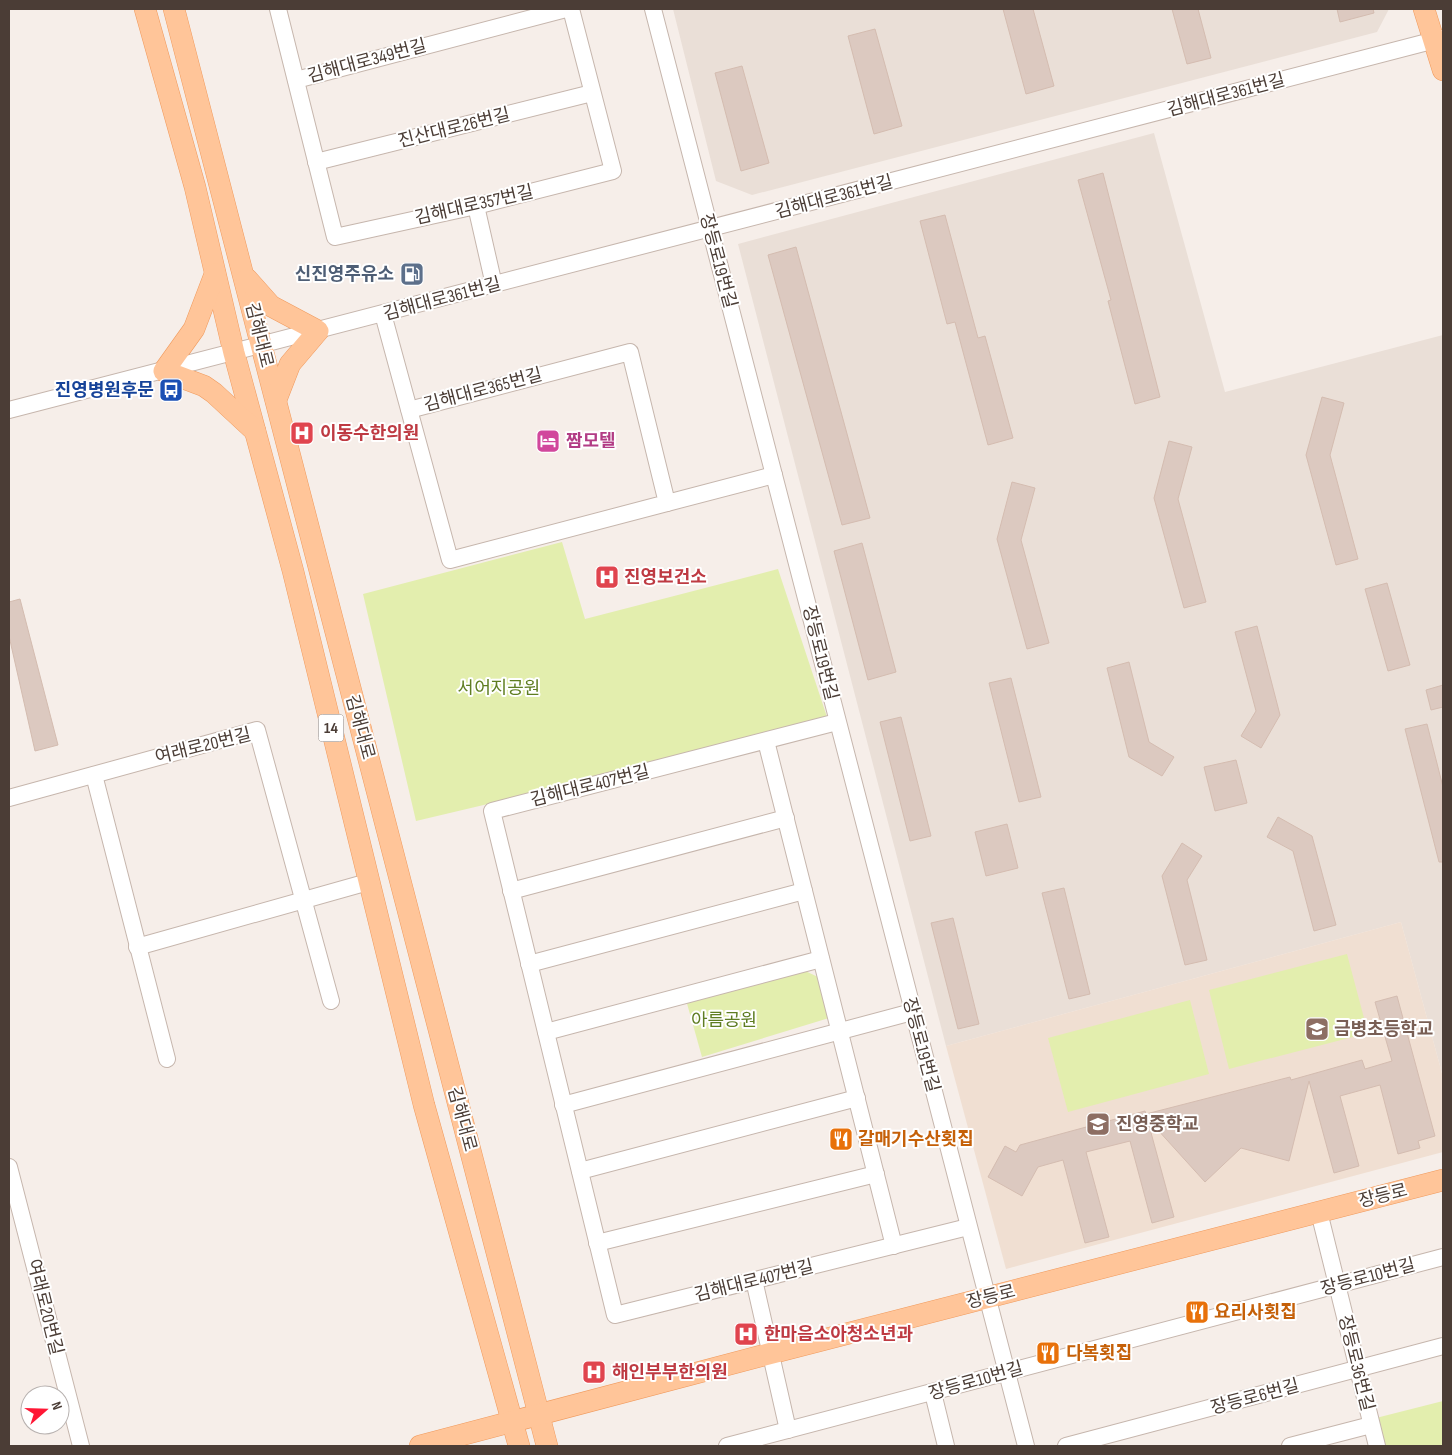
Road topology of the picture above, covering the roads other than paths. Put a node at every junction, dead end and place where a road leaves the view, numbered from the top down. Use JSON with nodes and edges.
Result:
{"nodes":[{"id":1,"x":145,"y":9,"type":"edge"},
{"id":2,"x":174,"y":9,"type":"edge"},
{"id":3,"x":278,"y":9,"type":"edge"},
{"id":4,"x":566,"y":9,"type":"edge"},
{"id":5,"x":571,"y":9,"type":"edge"},
{"id":6,"x":653,"y":9,"type":"edge"},
{"id":7,"x":1424,"y":9,"type":"edge"},
{"id":8,"x":1439,"y":39,"type":"edge"},
{"id":9,"x":1443,"y":70,"type":"edge"},
{"id":10,"x":296,"y":80,"type":"junction"},
{"id":11,"x":592,"y":93,"type":"junction"},
{"id":12,"x":316,"y":162,"type":"junction"},
{"id":13,"x":476,"y":206,"type":"junction"},
{"id":14,"x":710,"y":229,"type":"junction"},
{"id":15,"x":336,"y":236,"type":"joint"},
{"id":16,"x":215,"y":274,"type":"junction"},
{"id":17,"x":243,"y":275,"type":"junction"},
{"id":18,"x":494,"y":285,"type":"junction"},
{"id":19,"x":382,"y":314,"type":"junction"},
{"id":20,"x":318,"y":331,"type":"junction"},
{"id":21,"x":262,"y":346,"type":"junction"},
{"id":22,"x":234,"y":353,"type":"junction"},
{"id":23,"x":164,"y":371,"type":"junction"},
{"id":24,"x":276,"y":400,"type":"junction"},
{"id":25,"x":9,"y":410,"type":"edge"},
{"id":26,"x":409,"y":410,"type":"junction"},
{"id":27,"x":255,"y":431,"type":"junction"},
{"id":28,"x":774,"y":475,"type":"junction"},
{"id":29,"x":667,"y":504,"type":"junction"},
{"id":30,"x":837,"y":722,"type":"junction"},
{"id":31,"x":766,"y":741,"type":"junction"},
{"id":32,"x":94,"y":774,"type":"junction"},
{"id":33,"x":9,"y":798,"type":"edge"},
{"id":34,"x":786,"y":818,"type":"junction"},
{"id":35,"x":368,"y":882,"type":"junction"},
{"id":36,"x":511,"y":891,"type":"junction"},
{"id":37,"x":804,"y":891,"type":"junction"},
{"id":38,"x":304,"y":900,"type":"junction"},
{"id":39,"x":137,"y":947,"type":"junction"},
{"id":40,"x":821,"y":959,"type":"junction"},
{"id":41,"x":529,"y":964,"type":"junction"},
{"id":42,"x":331,"y":1001,"type":"dead end"},
{"id":43,"x":912,"y":1012,"type":"junction"},
{"id":44,"x":546,"y":1032,"type":"junction"},
{"id":45,"x":840,"y":1032,"type":"junction"},
{"id":46,"x":167,"y":1059,"type":"dead end"},
{"id":47,"x":857,"y":1098,"type":"junction"},
{"id":48,"x":563,"y":1105,"type":"junction"},
{"id":49,"x":9,"y":1167,"type":"edge"},
{"id":50,"x":580,"y":1171,"type":"junction"},
{"id":51,"x":876,"y":1174,"type":"junction"},
{"id":52,"x":1443,"y":1180,"type":"edge"},
{"id":53,"x":1319,"y":1212,"type":"junction"},
{"id":54,"x":968,"y":1227,"type":"junction"},
{"id":55,"x":597,"y":1243,"type":"junction"},
{"id":56,"x":894,"y":1246,"type":"junction"},
{"id":57,"x":1443,"y":1257,"type":"edge"},
{"id":58,"x":754,"y":1280,"type":"junction"},
{"id":59,"x":1336,"y":1286,"type":"junction"},
{"id":60,"x":987,"y":1298,"type":"junction"},
{"id":61,"x":1443,"y":1346,"type":"edge"},
{"id":62,"x":772,"y":1353,"type":"junction"},
{"id":63,"x":1357,"y":1370,"type":"junction"},
{"id":64,"x":1006,"y":1372,"type":"junction"},
{"id":65,"x":933,"y":1393,"type":"junction"},
{"id":66,"x":538,"y":1415,"type":"junction"},
{"id":67,"x":512,"y":1422,"type":"junction"},
{"id":68,"x":1371,"y":1426,"type":"junction"},
{"id":69,"x":788,"y":1430,"type":"junction"},
{"id":70,"x":81,"y":1446,"type":"edge"},
{"id":71,"x":420,"y":1446,"type":"edge"},
{"id":72,"x":519,"y":1446,"type":"edge"},
{"id":73,"x":547,"y":1446,"type":"edge"},
{"id":74,"x":728,"y":1446,"type":"edge"},
{"id":75,"x":946,"y":1446,"type":"edge"},
{"id":76,"x":1026,"y":1446,"type":"edge"},
{"id":77,"x":1066,"y":1446,"type":"edge"},
{"id":78,"x":1290,"y":1446,"type":"edge"},
{"id":79,"x":1377,"y":1446,"type":"edge"}],
"edges":[{"from":1,"to":16,"type":"main road","name":"김해대로","number":"14"},
{"from":2,"to":17,"type":"main road","name":"김해대로","number":"14"},
{"from":3,"to":10,"type":"street"},
{"from":4,"to":10,"type":"street","name":"김해대로349번길"},
{"from":5,"to":11,"type":"street"},
{"from":6,"to":14,"type":"street","name":"장등로19번길"},
{"from":7,"to":8,"type":"main road"},
{"from":8,"to":9,"type":"main road"},
{"from":8,"to":14,"type":"street","name":"김해대로361번길"},
{"from":10,"to":12,"type":"street","name":"김해대로349번길"},
{"from":11,"to":12,"type":"street","name":"진산대로26번길"},
{"from":11,"to":13,"type":"street","name":"김해대로357번길"},
{"from":12,"to":15,"type":"street","name":"김해대로349번길"},
{"from":13,"to":15,"type":"street","name":"김해대로357번길"},
{"from":13,"to":18,"type":"street"},
{"from":14,"to":18,"type":"street","name":"김해대로361번길"},
{"from":14,"to":28,"type":"street","name":"장등로19번길"},
{"from":16,"to":22,"type":"main road","name":"김해대로","number":"14"},
{"from":16,"to":23,"type":"main road"},
{"from":17,"to":20,"type":"main road"},
{"from":17,"to":21,"type":"main road","name":"김해대로","number":"14"},
{"from":18,"to":19,"type":"street","name":"김해대로361번길"},
{"from":19,"to":20,"type":"street","name":"김해대로361번길"},
{"from":19,"to":26,"type":"street"},
{"from":20,"to":21,"type":"street","name":"김해대로361번길"},
{"from":20,"to":24,"type":"main road"},
{"from":21,"to":22,"type":"street","name":"김해대로361번길"},
{"from":21,"to":24,"type":"main road","name":"김해대로","number":"14"},
{"from":22,"to":23,"type":"street"},
{"from":22,"to":27,"type":"main road","name":"김해대로","number":"14"},
{"from":23,"to":25,"type":"street"},
{"from":23,"to":27,"type":"main road"},
{"from":24,"to":66,"type":"main road","name":"김해대로","number":"14"},
{"from":26,"to":29,"type":"street","name":"김해대로365번길"},
{"from":26,"to":29,"type":"street","name":"김해대로365번길"},
{"from":27,"to":35,"type":"main road","name":"김해대로","number":"14"},
{"from":28,"to":29,"type":"street","name":"김해대로365번길"},
{"from":28,"to":30,"type":"street","name":"장등로19번길"},
{"from":30,"to":31,"type":"street","name":"김해대로407번길"},
{"from":30,"to":43,"type":"street","name":"장등로19번길"},
{"from":31,"to":34,"type":"street"},
{"from":31,"to":36,"type":"street","name":"김해대로407번길"},
{"from":32,"to":33,"type":"street","name":"여래로20번길"},
{"from":32,"to":38,"type":"street","name":"여래로20번길"},
{"from":32,"to":39,"type":"street"},
{"from":34,"to":36,"type":"street"},
{"from":34,"to":37,"type":"street"},
{"from":35,"to":38,"type":"street"},
{"from":35,"to":67,"type":"main road","name":"김해대로","number":"14"},
{"from":36,"to":41,"type":"street","name":"김해대로407번길"},
{"from":37,"to":40,"type":"street"},
{"from":37,"to":41,"type":"street"},
{"from":38,"to":39,"type":"street"},
{"from":38,"to":42,"type":"street"},
{"from":39,"to":46,"type":"street"},
{"from":40,"to":44,"type":"street"},
{"from":40,"to":45,"type":"street"},
{"from":41,"to":44,"type":"street","name":"김해대로407번길"},
{"from":43,"to":45,"type":"street"},
{"from":43,"to":54,"type":"street","name":"장등로19번길"},
{"from":44,"to":48,"type":"street","name":"김해대로407번길"},
{"from":45,"to":47,"type":"street"},
{"from":45,"to":48,"type":"street"},
{"from":47,"to":50,"type":"street"},
{"from":47,"to":51,"type":"street"},
{"from":48,"to":50,"type":"street","name":"김해대로407번길"},
{"from":49,"to":70,"type":"street","name":"여래로20번길"},
{"from":50,"to":55,"type":"street","name":"김해대로407번길"},
{"from":51,"to":55,"type":"street"},
{"from":51,"to":56,"type":"street"},
{"from":52,"to":53,"type":"main road","name":"장등로"},
{"from":53,"to":59,"type":"street","name":"장등로36번길"},
{"from":53,"to":60,"type":"main road","name":"장등로"},
{"from":54,"to":56,"type":"street","name":"김해대로407번길"},
{"from":54,"to":60,"type":"street","name":"장등로19번길"},
{"from":55,"to":58,"type":"street","name":"김해대로407번길"},
{"from":56,"to":58,"type":"street","name":"김해대로407번길"},
{"from":57,"to":59,"type":"street","name":"장등로10번길"},
{"from":58,"to":62,"type":"street"},
{"from":59,"to":63,"type":"street","name":"장등로36번길"},
{"from":59,"to":64,"type":"street","name":"장등로10번길"},
{"from":60,"to":62,"type":"main road","name":"장등로"},
{"from":60,"to":64,"type":"street","name":"장등로19번길"},
{"from":61,"to":63,"type":"street","name":"장등로6번길"},
{"from":62,"to":66,"type":"main road","name":"장등로"},
{"from":62,"to":69,"type":"street"},
{"from":63,"to":68,"type":"street","name":"장등로36번길"},
{"from":63,"to":77,"type":"street","name":"장등로6번길"},
{"from":64,"to":65,"type":"street","name":"장등로10번길"},
{"from":64,"to":76,"type":"street","name":"장등로19번길"},
{"from":65,"to":69,"type":"street","name":"장등로10번길"},
{"from":65,"to":75,"type":"street"},
{"from":66,"to":67,"type":"main road","name":"장등로"},
{"from":66,"to":73,"type":"main road","name":"김해대로","number":"14"},
{"from":67,"to":71,"type":"main road","name":"장등로"},
{"from":67,"to":72,"type":"main road","name":"김해대로","number":"14"},
{"from":68,"to":78,"type":"street","name":"장등로36번길"},
{"from":68,"to":79,"type":"street","name":"장등로36번길"},
{"from":69,"to":74,"type":"street","name":"장등로10번길"}]}
